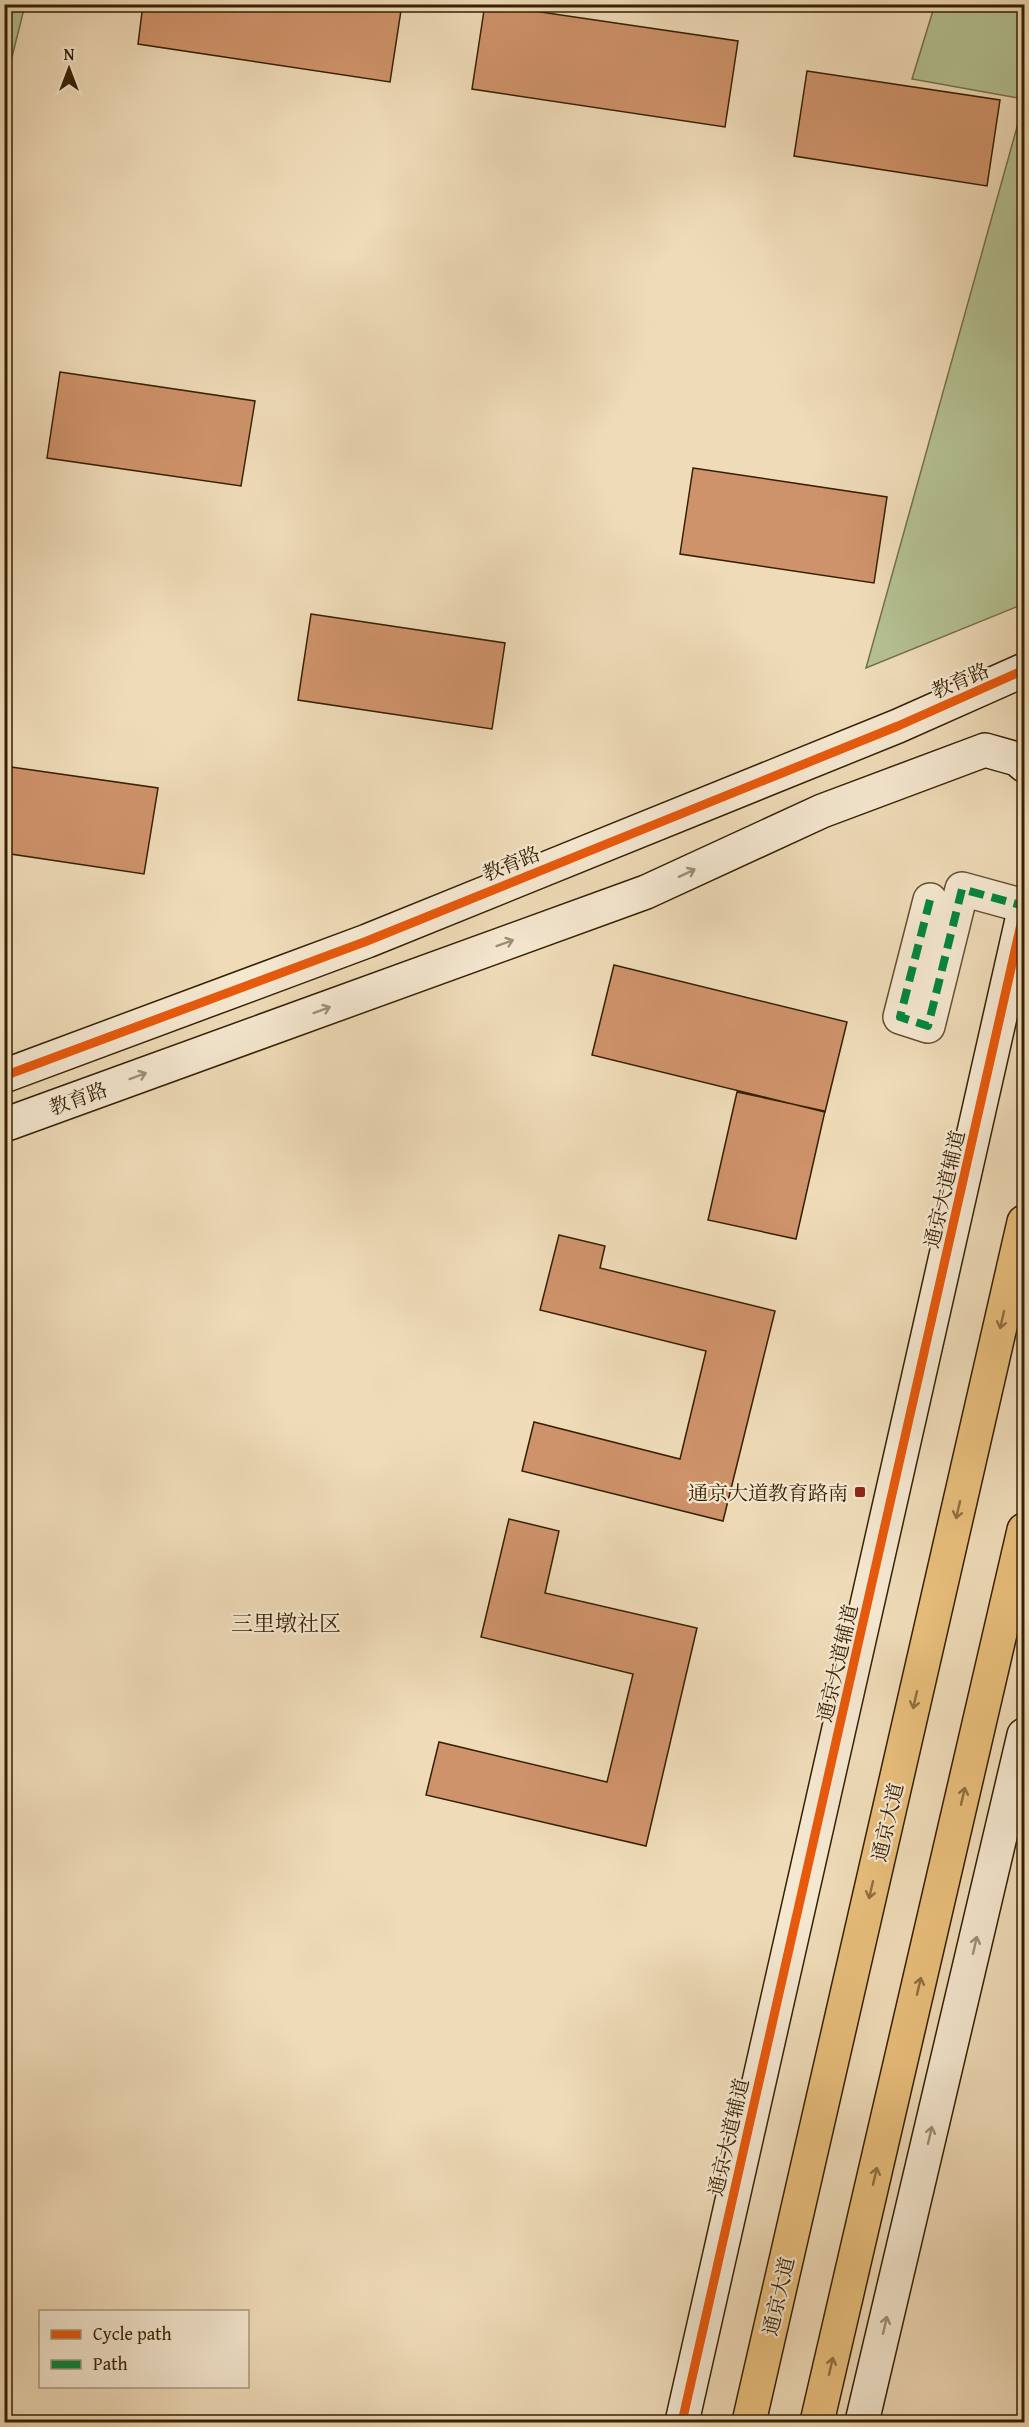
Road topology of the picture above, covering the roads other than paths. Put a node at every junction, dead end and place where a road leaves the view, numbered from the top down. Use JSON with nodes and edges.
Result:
{"nodes":[{"id":1,"x":1024,"y":670,"type":"edge"},
{"id":2,"x":1024,"y":765,"type":"edge"},
{"id":3,"x":930,"y":900,"type":"dead end"},
{"id":4,"x":1024,"y":906,"type":"edge"},
{"id":5,"x":1024,"y":911,"type":"edge"},
{"id":6,"x":4,"y":1076,"type":"edge"},
{"id":7,"x":4,"y":1125,"type":"edge"},
{"id":8,"x":1024,"y":1222,"type":"edge"},
{"id":9,"x":1024,"y":1530,"type":"edge"},
{"id":10,"x":1024,"y":1735,"type":"edge"},
{"id":11,"x":682,"y":2422,"type":"edge"},
{"id":12,"x":748,"y":2422,"type":"edge"},
{"id":13,"x":817,"y":2422,"type":"edge"},
{"id":14,"x":862,"y":2422,"type":"edge"}],
"edges":[{"from":1,"to":6,"type":"street","name":"教育路"},
{"from":7,"to":2,"type":"street","name":"教育路","one_way":true},
{"from":3,"to":4,"type":"street"},
{"from":5,"to":11,"type":"street","name":"通京大道辅道"},
{"from":8,"to":12,"type":"highway","name":"通京大道","one_way":true},
{"from":13,"to":9,"type":"highway","one_way":true},
{"from":14,"to":10,"type":"street","one_way":true}]}
